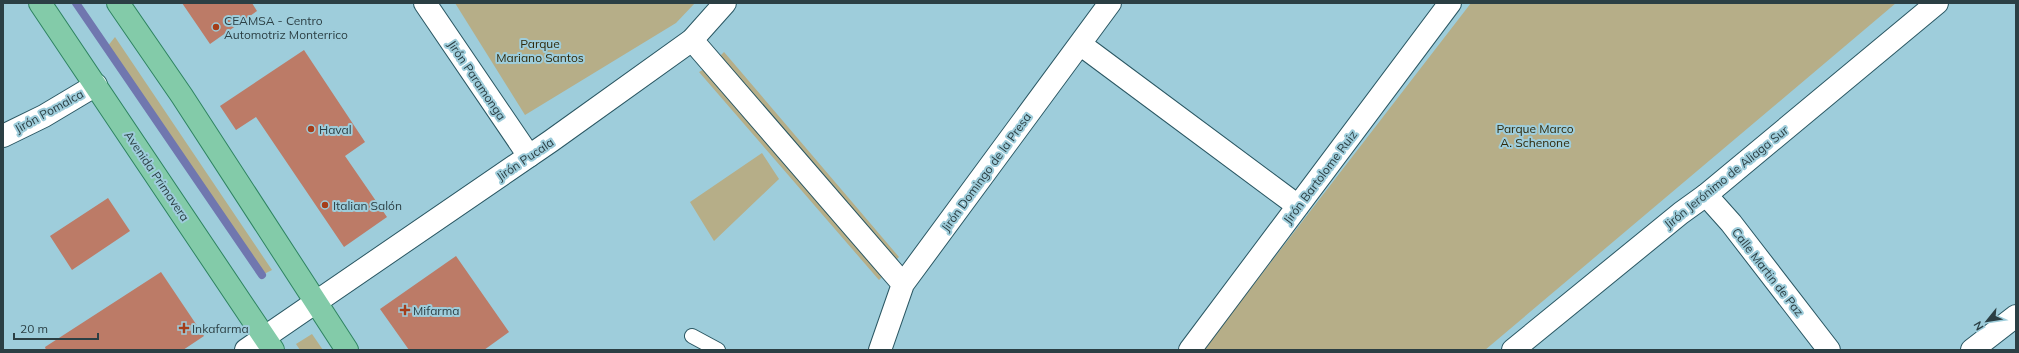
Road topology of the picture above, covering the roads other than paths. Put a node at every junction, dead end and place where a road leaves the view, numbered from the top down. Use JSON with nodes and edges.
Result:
{"nodes":[{"id":1,"x":40,"y":3,"type":"edge"},
{"id":2,"x":118,"y":3,"type":"edge"},
{"id":3,"x":425,"y":3,"type":"edge"},
{"id":4,"x":726,"y":3,"type":"edge"},
{"id":5,"x":1110,"y":3,"type":"edge"},
{"id":6,"x":1450,"y":3,"type":"edge"},
{"id":7,"x":1937,"y":3,"type":"edge"},
{"id":8,"x":692,"y":40,"type":"junction"},
{"id":9,"x":1080,"y":44,"type":"junction"},
{"id":10,"x":96,"y":85,"type":"junction"},
{"id":11,"x":3,"y":136,"type":"edge"},
{"id":12,"x":529,"y":156,"type":"junction"},
{"id":13,"x":1706,"y":195,"type":"junction"},
{"id":14,"x":1298,"y":206,"type":"junction"},
{"id":15,"x":903,"y":284,"type":"junction"},
{"id":16,"x":315,"y":303,"type":"junction"},
{"id":17,"x":2016,"y":316,"type":"edge"},
{"id":18,"x":692,"y":336,"type":"dead end"},
{"id":19,"x":883,"y":341,"type":"edge"},
{"id":20,"x":269,"y":344,"type":"edge"},
{"id":21,"x":246,"y":350,"type":"edge"},
{"id":22,"x":347,"y":350,"type":"edge"},
{"id":23,"x":718,"y":350,"type":"edge"},
{"id":24,"x":866,"y":350,"type":"edge"},
{"id":25,"x":1190,"y":350,"type":"edge"},
{"id":26,"x":1514,"y":350,"type":"edge"},
{"id":27,"x":1829,"y":350,"type":"edge"},
{"id":28,"x":1972,"y":350,"type":"edge"}],
"edges":[{"from":1,"to":10,"type":"main road","name":"Avenida Primavera"},
{"from":2,"to":16,"type":"main road"},
{"from":3,"to":12,"type":"street","name":"Jirón Paramonga"},
{"from":4,"to":8,"type":"street","name":"Jirón Pucala"},
{"from":5,"to":9,"type":"street","name":"Jirón Domingo de la Presa"},
{"from":6,"to":14,"type":"street","name":"Jirón Bartolome Ruiz"},
{"from":7,"to":13,"type":"street","name":"Jirón Jerónimo de Aliaga Sur"},
{"from":8,"to":12,"type":"street","name":"Jirón Pucala"},
{"from":8,"to":15,"type":"street"},
{"from":9,"to":14,"type":"street"},
{"from":9,"to":15,"type":"street","name":"Jirón Domingo de la Presa"},
{"from":10,"to":11,"type":"street","name":"Jirón Pomalca"},
{"from":10,"to":20,"type":"main road","name":"Avenida Primavera"},
{"from":12,"to":16,"type":"street","name":"Jirón Pucala"},
{"from":13,"to":26,"type":"street","name":"Jirón Jerónimo de Aliaga Sur"},
{"from":13,"to":27,"type":"street","name":"Calle Martin de Paz"},
{"from":14,"to":25,"type":"street","name":"Jirón Bartolome Ruiz"},
{"from":15,"to":19,"type":"street","name":"Jirón Domingo de la Presa"},
{"from":16,"to":20,"type":"street","name":"Jirón Pucala"},
{"from":16,"to":22,"type":"main road"},
{"from":17,"to":28,"type":"street"},
{"from":18,"to":23,"type":"lane"},
{"from":19,"to":24,"type":"street"},
{"from":20,"to":21,"type":"street","name":"Jirón Pucala"}]}
